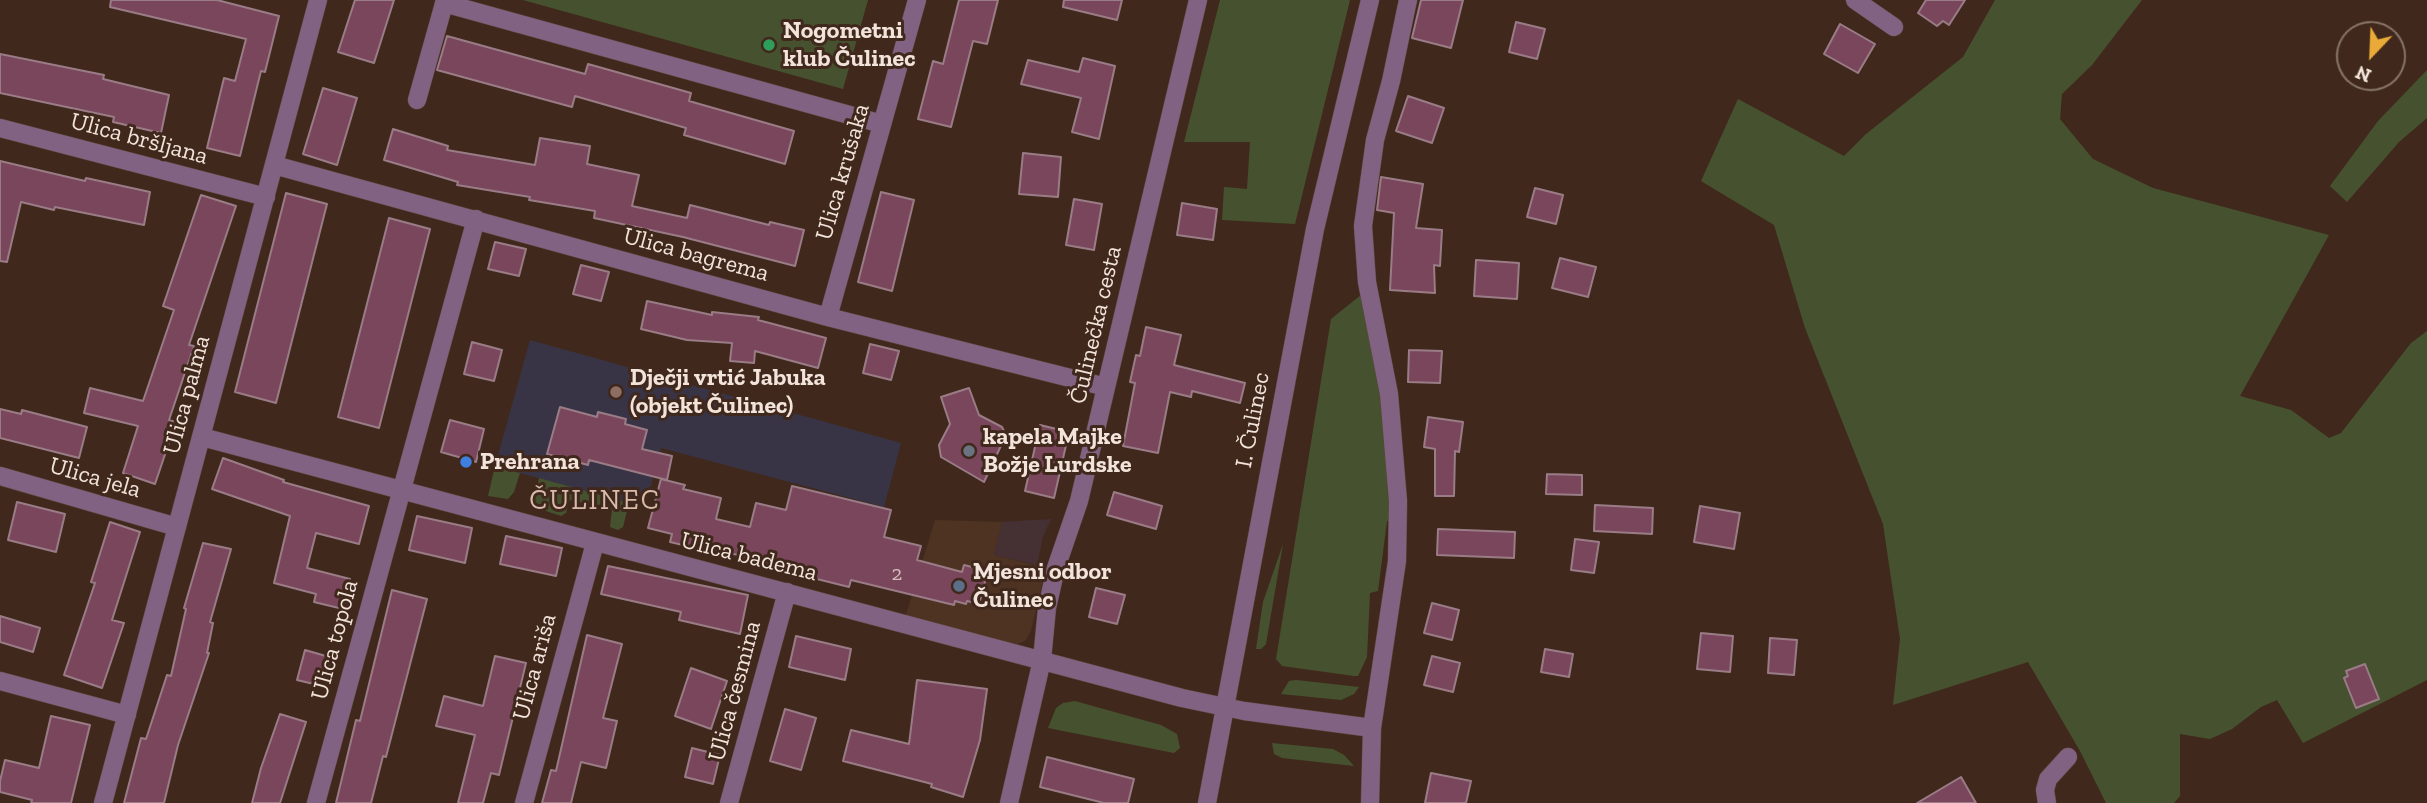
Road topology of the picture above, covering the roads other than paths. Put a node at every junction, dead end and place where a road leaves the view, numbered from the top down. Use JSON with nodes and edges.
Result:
{"nodes":[{"id":1,"x":318,"y":0,"type":"edge"},
{"id":2,"x":916,"y":0,"type":"edge"},
{"id":3,"x":1198,"y":0,"type":"edge"},
{"id":4,"x":1370,"y":0,"type":"edge"},
{"id":5,"x":1408,"y":0,"type":"edge"},
{"id":6,"x":1855,"y":0,"type":"edge"},
{"id":7,"x":444,"y":2,"type":"edge"},
{"id":8,"x":1894,"y":27,"type":"dead end"},
{"id":9,"x":417,"y":100,"type":"dead end"},
{"id":10,"x":882,"y":124,"type":"junction"},
{"id":11,"x":0,"y":128,"type":"edge"},
{"id":12,"x":274,"y":165,"type":"junction"},
{"id":13,"x":266,"y":197,"type":"junction"},
{"id":14,"x":476,"y":219,"type":"junction"},
{"id":15,"x":828,"y":317,"type":"junction"},
{"id":16,"x":1106,"y":387,"type":"junction"},
{"id":17,"x":202,"y":437,"type":"junction"},
{"id":18,"x":0,"y":476,"type":"edge"},
{"id":19,"x":402,"y":489,"type":"junction"},
{"id":20,"x":177,"y":527,"type":"junction"},
{"id":21,"x":595,"y":543,"type":"junction"},
{"id":22,"x":787,"y":592,"type":"junction"},
{"id":23,"x":1042,"y":660,"type":"junction"},
{"id":24,"x":0,"y":681,"type":"edge"},
{"id":25,"x":1226,"y":708,"type":"junction"},
{"id":26,"x":127,"y":715,"type":"junction"},
{"id":27,"x":1373,"y":728,"type":"junction"},
{"id":28,"x":2068,"y":757,"type":"dead end"},
{"id":29,"x":103,"y":803,"type":"edge"},
{"id":30,"x":316,"y":803,"type":"edge"},
{"id":31,"x":524,"y":803,"type":"edge"},
{"id":32,"x":729,"y":803,"type":"edge"},
{"id":33,"x":1009,"y":803,"type":"edge"},
{"id":34,"x":1207,"y":803,"type":"edge"},
{"id":35,"x":1370,"y":803,"type":"edge"},
{"id":36,"x":2047,"y":803,"type":"edge"}],
"edges":[{"from":1,"to":12,"type":"street","name":"Ulica palma"},
{"from":2,"to":10,"type":"street","name":"Ulica krušaka"},
{"from":3,"to":16,"type":"street","name":"Čulinečka cesta"},
{"from":4,"to":25,"type":"street","name":"I. Čulinec"},
{"from":5,"to":27,"type":"street"},
{"from":6,"to":8,"type":"street"},
{"from":7,"to":9,"type":"street"},
{"from":7,"to":10,"type":"street"},
{"from":10,"to":15,"type":"street","name":"Ulica krušaka"},
{"from":11,"to":13,"type":"street","name":"Ulica bršljana"},
{"from":12,"to":13,"type":"street","name":"Ulica palma"},
{"from":12,"to":14,"type":"street","name":"Ulica bagrema"},
{"from":13,"to":17,"type":"street","name":"Ulica palma"},
{"from":14,"to":15,"type":"street","name":"Ulica bagrema"},
{"from":14,"to":19,"type":"street","name":"Ulica topola"},
{"from":15,"to":16,"type":"street","name":"Ulica bagrema"},
{"from":16,"to":23,"type":"street","name":"Čulinečka cesta"},
{"from":17,"to":19,"type":"street","name":"Ulica badema"},
{"from":17,"to":20,"type":"street","name":"Ulica palma"},
{"from":18,"to":20,"type":"street","name":"Ulica jela"},
{"from":19,"to":21,"type":"street","name":"Ulica badema"},
{"from":19,"to":30,"type":"street","name":"Ulica topola"},
{"from":20,"to":26,"type":"street","name":"Ulica palma"},
{"from":21,"to":22,"type":"street","name":"Ulica badema"},
{"from":21,"to":31,"type":"street","name":"Ulica ariša"},
{"from":22,"to":23,"type":"street","name":"Ulica badema"},
{"from":22,"to":32,"type":"street","name":"Ulica česmina"},
{"from":23,"to":25,"type":"street"},
{"from":23,"to":33,"type":"street","name":"Čulinečka cesta"},
{"from":24,"to":26,"type":"street"},
{"from":25,"to":27,"type":"street"},
{"from":25,"to":34,"type":"street","name":"I. Čulinec"},
{"from":26,"to":29,"type":"street","name":"Ulica palma"},
{"from":27,"to":35,"type":"street"},
{"from":28,"to":36,"type":"street"}]}
